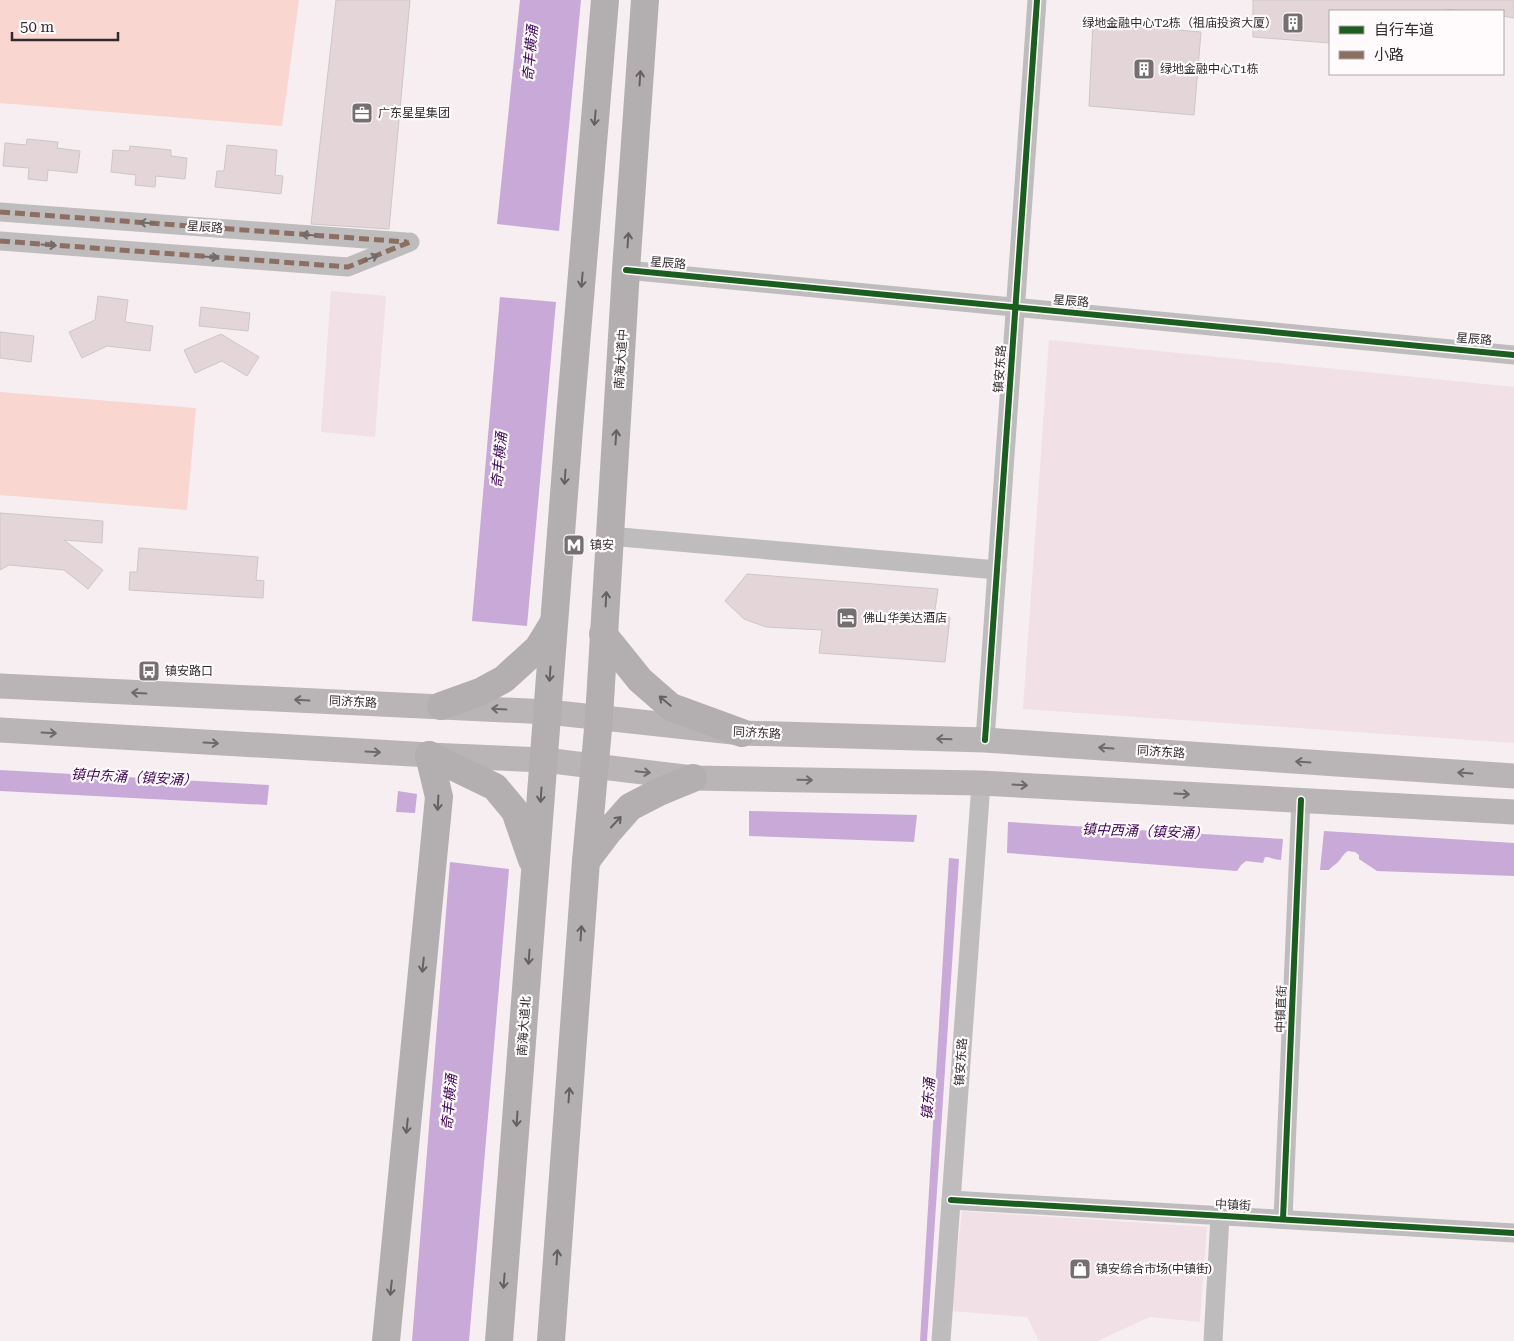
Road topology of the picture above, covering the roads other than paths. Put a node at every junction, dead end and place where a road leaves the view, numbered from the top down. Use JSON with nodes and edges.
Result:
{"nodes":[{"id":1,"x":605,"y":0,"type":"edge"},
{"id":2,"x":645,"y":0,"type":"edge"},
{"id":3,"x":1037,"y":0,"type":"edge"},
{"id":4,"x":0,"y":212,"type":"edge"},
{"id":5,"x":0,"y":241,"type":"edge"},
{"id":6,"x":626,"y":270,"type":"junction"},
{"id":7,"x":1015,"y":307,"type":"junction"},
{"id":8,"x":1514,"y":354,"type":"edge"},
{"id":9,"x":609,"y":536,"type":"junction"},
{"id":10,"x":997,"y":570,"type":"junction"},
{"id":11,"x":554,"y":621,"type":"junction"},
{"id":12,"x":603,"y":634,"type":"junction"},
{"id":13,"x":0,"y":686,"type":"edge"},
{"id":14,"x":441,"y":706,"type":"junction"},
{"id":15,"x":548,"y":712,"type":"junction"},
{"id":16,"x":599,"y":718,"type":"junction"},
{"id":17,"x":0,"y":730,"type":"edge"},
{"id":18,"x":742,"y":733,"type":"junction"},
{"id":19,"x":985,"y":740,"type":"junction"},
{"id":20,"x":429,"y":755,"type":"junction"},
{"id":21,"x":544,"y":760,"type":"junction"},
{"id":22,"x":594,"y":767,"type":"junction"},
{"id":23,"x":1514,"y":776,"type":"edge"},
{"id":24,"x":693,"y":778,"type":"junction"},
{"id":25,"x":981,"y":783,"type":"junction"},
{"id":26,"x":1301,"y":800,"type":"junction"},
{"id":27,"x":1514,"y":812,"type":"edge"},
{"id":28,"x":586,"y":861,"type":"junction"},
{"id":29,"x":536,"y":869,"type":"junction"},
{"id":30,"x":951,"y":1200,"type":"junction"},
{"id":31,"x":1220,"y":1216,"type":"junction"},
{"id":32,"x":1284,"y":1219,"type":"junction"},
{"id":33,"x":1514,"y":1233,"type":"edge"},
{"id":34,"x":386,"y":1341,"type":"edge"},
{"id":35,"x":499,"y":1341,"type":"edge"},
{"id":36,"x":551,"y":1341,"type":"edge"},
{"id":37,"x":941,"y":1341,"type":"edge"},
{"id":38,"x":1213,"y":1341,"type":"edge"}],
"edges":[{"from":1,"to":11,"type":"highway","one_way":true},
{"from":6,"to":2,"type":"highway","name":"南海大道中","one_way":true},
{"from":3,"to":7,"type":"street","name":"镇安东路"},
{"from":5,"to":4,"type":"street","name":"星辰路","one_way":true},
{"from":6,"to":7,"type":"street","name":"星辰路"},
{"from":9,"to":6,"type":"highway","name":"南海大道中","one_way":true},
{"from":7,"to":8,"type":"street","name":"星辰路"},
{"from":7,"to":10,"type":"street","name":"镇安东路"},
{"from":9,"to":10,"type":"street"},
{"from":12,"to":9,"type":"highway","name":"南海大道中","one_way":true},
{"from":10,"to":19,"type":"street","name":"镇安东路"},
{"from":11,"to":14,"type":"highway"},
{"from":11,"to":15,"type":"highway","one_way":true},
{"from":12,"to":16,"type":"highway","name":"南海大道中"},
{"from":18,"to":12,"type":"highway","one_way":true},
{"from":14,"to":13,"type":"main road","name":"同济东路","one_way":true},
{"from":15,"to":14,"type":"main road","name":"同济东路","one_way":true},
{"from":15,"to":16,"type":"main road","name":"同济东路"},
{"from":15,"to":21,"type":"highway","name":"南海大道北"},
{"from":16,"to":18,"type":"main road","name":"同济东路"},
{"from":16,"to":22,"type":"highway"},
{"from":17,"to":20,"type":"main road","one_way":true},
{"from":19,"to":18,"type":"main road","name":"同济东路","one_way":true},
{"from":23,"to":19,"type":"main road","name":"同济东路","one_way":true},
{"from":20,"to":21,"type":"main road"},
{"from":20,"to":29,"type":"highway"},
{"from":20,"to":34,"type":"highway","one_way":true},
{"from":21,"to":22,"type":"main road"},
{"from":21,"to":29,"type":"highway","name":"南海大道北","one_way":true},
{"from":22,"to":24,"type":"main road","one_way":true},
{"from":22,"to":28,"type":"highway"},
{"from":24,"to":25,"type":"main road","one_way":true},
{"from":28,"to":24,"type":"highway","one_way":true},
{"from":25,"to":26,"type":"main road","one_way":true},
{"from":25,"to":30,"type":"street","name":"镇安东路"},
{"from":26,"to":27,"type":"main road"},
{"from":26,"to":32,"type":"street","name":"中镇直街"},
{"from":36,"to":28,"type":"highway","one_way":true},
{"from":29,"to":35,"type":"highway","name":"南海大道北","one_way":true},
{"from":30,"to":31,"type":"street","name":"中镇街"},
{"from":30,"to":37,"type":"street","name":"镇安东路"},
{"from":31,"to":32,"type":"street","name":"中镇街"},
{"from":31,"to":38,"type":"street"},
{"from":32,"to":33,"type":"street","name":"中镇街"}]}
